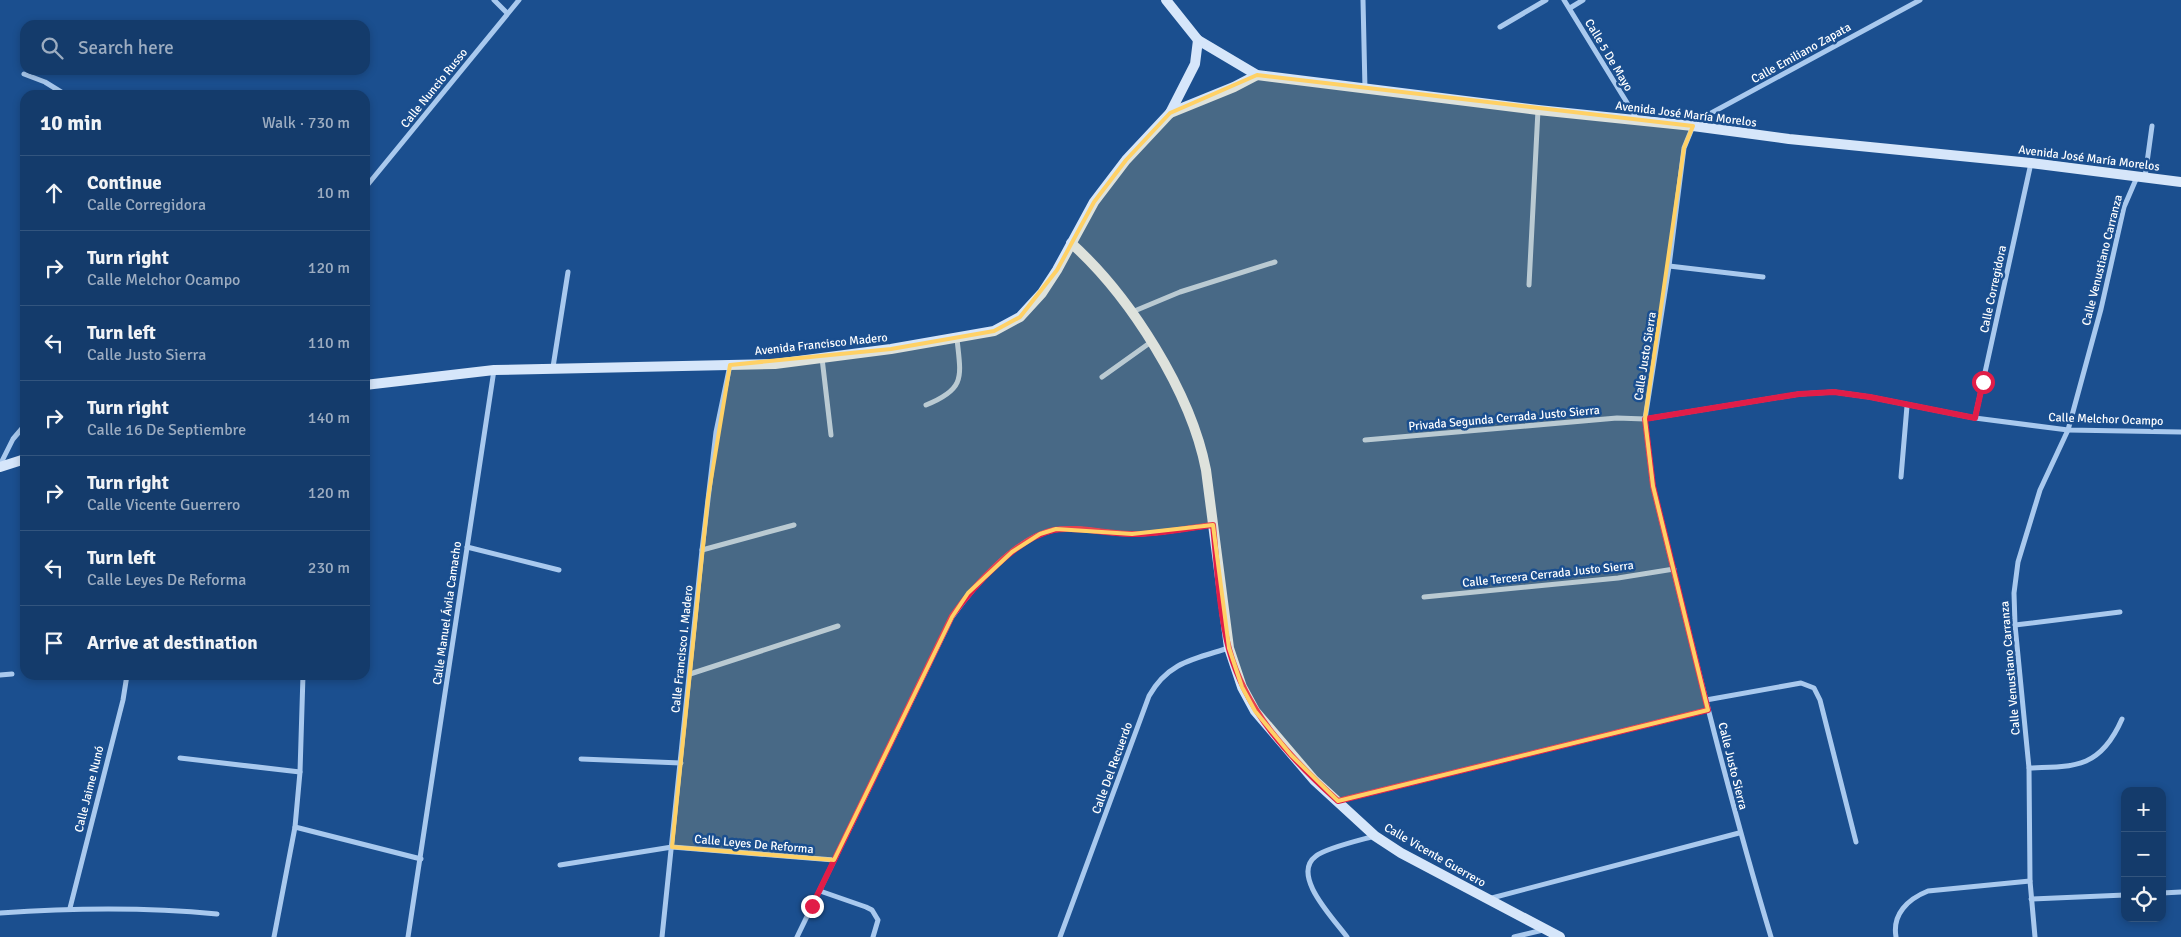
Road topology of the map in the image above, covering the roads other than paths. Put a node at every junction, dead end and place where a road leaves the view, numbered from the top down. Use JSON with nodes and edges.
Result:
{"nodes":[{"id":1,"x":494,"y":0,"type":"edge"},
{"id":2,"x":518,"y":0,"type":"edge"},
{"id":3,"x":1166,"y":0,"type":"edge"},
{"id":4,"x":1363,"y":0,"type":"edge"},
{"id":5,"x":1546,"y":0,"type":"edge"},
{"id":6,"x":1564,"y":0,"type":"edge"},
{"id":7,"x":1583,"y":0,"type":"edge"},
{"id":8,"x":1920,"y":0,"type":"edge"},
{"id":9,"x":1570,"y":8,"type":"junction"},
{"id":10,"x":507,"y":13,"type":"junction"},
{"id":11,"x":1500,"y":27,"type":"dead end"},
{"id":12,"x":1198,"y":40,"type":"junction"},
{"id":13,"x":26,"y":75,"type":"edge"},
{"id":14,"x":1257,"y":75,"type":"junction"},
{"id":15,"x":58,"y":90,"type":"edge"},
{"id":16,"x":1366,"y":90,"type":"junction"},
{"id":17,"x":1538,"y":110,"type":"junction"},
{"id":18,"x":1170,"y":113,"type":"junction"},
{"id":19,"x":1637,"y":120,"type":"junction"},
{"id":20,"x":1693,"y":126,"type":"junction"},
{"id":21,"x":2152,"y":126,"type":"dead end"},
{"id":22,"x":2031,"y":163,"type":"junction"},
{"id":23,"x":2141,"y":177,"type":"junction"},
{"id":24,"x":370,"y":182,"type":"edge"},
{"id":25,"x":2181,"y":182,"type":"edge"},
{"id":26,"x":1071,"y":243,"type":"junction"},
{"id":27,"x":1276,"y":262,"type":"dead end"},
{"id":28,"x":1669,"y":266,"type":"junction"},
{"id":29,"x":568,"y":272,"type":"dead end"},
{"id":30,"x":1763,"y":277,"type":"dead end"},
{"id":31,"x":1529,"y":285,"type":"dead end"},
{"id":32,"x":1132,"y":313,"type":"junction"},
{"id":33,"x":957,"y":339,"type":"junction"},
{"id":34,"x":1151,"y":342,"type":"junction"},
{"id":35,"x":822,"y":358,"type":"junction"},
{"id":36,"x":730,"y":365,"type":"junction"},
{"id":37,"x":553,"y":367,"type":"junction"},
{"id":38,"x":494,"y":370,"type":"junction"},
{"id":39,"x":1102,"y":377,"type":"dead end"},
{"id":40,"x":370,"y":383,"type":"edge"},
{"id":41,"x":926,"y":406,"type":"dead end"},
{"id":42,"x":1907,"y":406,"type":"junction"},
{"id":43,"x":1975,"y":418,"type":"junction"},
{"id":44,"x":1645,"y":419,"type":"junction"},
{"id":45,"x":2068,"y":430,"type":"junction"},
{"id":46,"x":20,"y":431,"type":"edge"},
{"id":47,"x":2181,"y":432,"type":"edge"},
{"id":48,"x":830,"y":435,"type":"dead end"},
{"id":49,"x":1365,"y":440,"type":"dead end"},
{"id":50,"x":20,"y":460,"type":"edge"},
{"id":51,"x":0,"y":466,"type":"edge"},
{"id":52,"x":1901,"y":477,"type":"dead end"},
{"id":53,"x":1213,"y":525,"type":"junction"},
{"id":54,"x":794,"y":526,"type":"dead end"},
{"id":55,"x":467,"y":547,"type":"junction"},
{"id":56,"x":702,"y":550,"type":"junction"},
{"id":57,"x":1674,"y":569,"type":"junction"},
{"id":58,"x":559,"y":570,"type":"dead end"},
{"id":59,"x":1424,"y":598,"type":"dead end"},
{"id":60,"x":2120,"y":612,"type":"dead end"},
{"id":61,"x":838,"y":626,"type":"dead end"},
{"id":62,"x":2015,"y":626,"type":"junction"},
{"id":63,"x":1229,"y":648,"type":"junction"},
{"id":64,"x":12,"y":674,"type":"dead end"},
{"id":65,"x":690,"y":674,"type":"junction"},
{"id":66,"x":0,"y":675,"type":"edge"},
{"id":67,"x":126,"y":680,"type":"edge"},
{"id":68,"x":303,"y":680,"type":"edge"},
{"id":69,"x":1706,"y":700,"type":"junction"},
{"id":70,"x":1708,"y":710,"type":"junction"},
{"id":71,"x":2122,"y":719,"type":"dead end"},
{"id":72,"x":180,"y":758,"type":"dead end"},
{"id":73,"x":581,"y":759,"type":"dead end"},
{"id":74,"x":681,"y":763,"type":"junction"},
{"id":75,"x":2029,"y":768,"type":"junction"},
{"id":76,"x":300,"y":772,"type":"junction"},
{"id":77,"x":1338,"y":801,"type":"junction"},
{"id":78,"x":296,"y":826,"type":"junction"},
{"id":79,"x":1739,"y":833,"type":"junction"},
{"id":80,"x":1375,"y":836,"type":"junction"},
{"id":81,"x":1856,"y":842,"type":"dead end"},
{"id":82,"x":672,"y":847,"type":"junction"},
{"id":83,"x":421,"y":859,"type":"junction"},
{"id":84,"x":834,"y":860,"type":"junction"},
{"id":85,"x":560,"y":865,"type":"dead end"},
{"id":86,"x":2030,"y":881,"type":"junction"},
{"id":87,"x":820,"y":890,"type":"junction"},
{"id":88,"x":2181,"y":892,"type":"edge"},
{"id":89,"x":2166,"y":893,"type":"edge"},
{"id":90,"x":2121,"y":895,"type":"edge"},
{"id":91,"x":1487,"y":899,"type":"junction"},
{"id":92,"x":2031,"y":899,"type":"junction"},
{"id":93,"x":70,"y":908,"type":"junction"},
{"id":94,"x":0,"y":913,"type":"edge"},
{"id":95,"x":217,"y":914,"type":"dead end"},
{"id":96,"x":1543,"y":929,"type":"junction"},
{"id":97,"x":274,"y":937,"type":"edge"},
{"id":98,"x":408,"y":937,"type":"edge"},
{"id":99,"x":662,"y":937,"type":"edge"},
{"id":100,"x":797,"y":937,"type":"edge"},
{"id":101,"x":873,"y":937,"type":"edge"},
{"id":102,"x":1060,"y":937,"type":"edge"},
{"id":103,"x":1347,"y":937,"type":"edge"},
{"id":104,"x":1514,"y":937,"type":"edge"},
{"id":105,"x":1560,"y":937,"type":"edge"},
{"id":106,"x":1771,"y":937,"type":"edge"},
{"id":107,"x":1896,"y":937,"type":"edge"},
{"id":108,"x":2035,"y":937,"type":"edge"}],
"edges":[{"from":1,"to":10,"type":"street"},
{"from":2,"to":10,"type":"street","name":"Calle Nuncio Russo"},
{"from":3,"to":12,"type":"street"},
{"from":4,"to":16,"type":"street"},
{"from":5,"to":11,"type":"street"},
{"from":6,"to":9,"type":"street","name":"Calle 5 De Mayo"},
{"from":7,"to":9,"type":"street"},
{"from":8,"to":20,"type":"street","name":"Calle Emiliano Zapata"},
{"from":9,"to":19,"type":"street","name":"Calle 5 De Mayo"},
{"from":10,"to":24,"type":"street","name":"Calle Nuncio Russo"},
{"from":12,"to":14,"type":"street","name":"Avenida José María Morelos"},
{"from":12,"to":18,"type":"street","name":"Avenida Francisco Madero"},
{"from":13,"to":15,"type":"street"},
{"from":14,"to":16,"type":"street","name":"Avenida José María Morelos"},
{"from":14,"to":18,"type":"street","name":"Avenida Francisco Madero"},
{"from":16,"to":17,"type":"street","name":"Avenida José María Morelos"},
{"from":17,"to":19,"type":"street","name":"Avenida José María Morelos"},
{"from":17,"to":31,"type":"street"},
{"from":18,"to":26,"type":"street","name":"Avenida Francisco Madero"},
{"from":19,"to":20,"type":"street","name":"Avenida José María Morelos"},
{"from":20,"to":22,"type":"street","name":"Avenida José María Morelos"},
{"from":20,"to":28,"type":"street","name":"Calle Justo Sierra"},
{"from":21,"to":23,"type":"street","name":"Calle Venustiano Carranza"},
{"from":22,"to":23,"type":"street","name":"Avenida José María Morelos"},
{"from":22,"to":43,"type":"street","name":"Calle Corregidora"},
{"from":23,"to":25,"type":"street","name":"Avenida José María Morelos"},
{"from":23,"to":45,"type":"street","name":"Calle Venustiano Carranza"},
{"from":26,"to":32,"type":"street","name":"Calle Vicente Guerrero"},
{"from":26,"to":33,"type":"street","name":"Avenida Francisco Madero"},
{"from":27,"to":32,"type":"street"},
{"from":28,"to":30,"type":"street"},
{"from":28,"to":44,"type":"street","name":"Calle Justo Sierra"},
{"from":29,"to":37,"type":"street"},
{"from":32,"to":34,"type":"street","name":"Calle Vicente Guerrero"},
{"from":33,"to":35,"type":"street","name":"Avenida Francisco Madero"},
{"from":33,"to":41,"type":"street"},
{"from":34,"to":39,"type":"street"},
{"from":34,"to":53,"type":"street","name":"Calle Vicente Guerrero"},
{"from":35,"to":36,"type":"street","name":"Avenida Francisco Madero"},
{"from":35,"to":48,"type":"street"},
{"from":36,"to":37,"type":"street","name":"Avenida Francisco Madero"},
{"from":36,"to":56,"type":"street","name":"Calle Francisco I. Madero"},
{"from":37,"to":38,"type":"street","name":"Avenida Francisco Madero"},
{"from":38,"to":40,"type":"street","name":"Avenida Francisco Madero"},
{"from":38,"to":55,"type":"street","name":"Calle Manuel Ávila Camacho"},
{"from":42,"to":43,"type":"street","name":"Calle Melchor Ocampo"},
{"from":42,"to":44,"type":"street","name":"Calle Melchor Ocampo"},
{"from":42,"to":52,"type":"street"},
{"from":43,"to":45,"type":"street","name":"Calle Melchor Ocampo"},
{"from":44,"to":49,"type":"street","name":"Privada Segunda Cerrada Justo Sierra"},
{"from":44,"to":57,"type":"street","name":"Calle Justo Sierra"},
{"from":45,"to":47,"type":"street","name":"Calle Melchor Ocampo"},
{"from":45,"to":62,"type":"street","name":"Calle Venustiano Carranza"},
{"from":46,"to":51,"type":"street"},
{"from":50,"to":51,"type":"street"},
{"from":53,"to":63,"type":"street","name":"Calle Vicente Guerrero"},
{"from":53,"to":84,"type":"street"},
{"from":54,"to":56,"type":"street"},
{"from":55,"to":58,"type":"street"},
{"from":55,"to":83,"type":"street","name":"Calle Manuel Ávila Camacho"},
{"from":56,"to":65,"type":"street","name":"Calle Francisco I. Madero"},
{"from":57,"to":59,"type":"street","name":"Calle Tercera Cerrada Justo Sierra"},
{"from":57,"to":69,"type":"street","name":"Calle Justo Sierra"},
{"from":60,"to":62,"type":"street"},
{"from":61,"to":65,"type":"street"},
{"from":62,"to":75,"type":"street","name":"Calle Venustiano Carranza"},
{"from":63,"to":77,"type":"street","name":"Calle Vicente Guerrero"},
{"from":63,"to":102,"type":"street","name":"Calle Del Recuerdo"},
{"from":64,"to":66,"type":"street"},
{"from":65,"to":74,"type":"street","name":"Calle Francisco I. Madero"},
{"from":67,"to":93,"type":"street","name":"Calle Jaime Nunó"},
{"from":68,"to":76,"type":"street"},
{"from":69,"to":70,"type":"street","name":"Calle Justo Sierra"},
{"from":69,"to":81,"type":"street"},
{"from":70,"to":77,"type":"street"},
{"from":70,"to":79,"type":"street","name":"Calle Justo Sierra"},
{"from":71,"to":75,"type":"street"},
{"from":72,"to":76,"type":"street"},
{"from":73,"to":74,"type":"street"},
{"from":74,"to":82,"type":"street","name":"Calle Francisco I. Madero"},
{"from":75,"to":86,"type":"street","name":"Calle Venustiano Carranza"},
{"from":76,"to":78,"type":"street"},
{"from":77,"to":80,"type":"street","name":"Calle Vicente Guerrero"},
{"from":78,"to":83,"type":"street"},
{"from":78,"to":97,"type":"street"},
{"from":79,"to":91,"type":"street"},
{"from":79,"to":106,"type":"street","name":"Calle Justo Sierra"},
{"from":80,"to":91,"type":"street","name":"Calle Vicente Guerrero"},
{"from":80,"to":103,"type":"street"},
{"from":82,"to":84,"type":"street","name":"Calle Leyes De Reforma"},
{"from":82,"to":85,"type":"street","name":"Calle Leyes De Reforma"},
{"from":82,"to":99,"type":"street","name":"Calle Francisco I. Madero"},
{"from":83,"to":98,"type":"street","name":"Calle Manuel Ávila Camacho"},
{"from":84,"to":87,"type":"street"},
{"from":86,"to":92,"type":"street","name":"Calle Venustiano Carranza"},
{"from":86,"to":107,"type":"street"},
{"from":87,"to":100,"type":"street"},
{"from":87,"to":101,"type":"street"},
{"from":88,"to":89,"type":"street"},
{"from":90,"to":92,"type":"street"},
{"from":91,"to":96,"type":"street","name":"Calle Vicente Guerrero"},
{"from":92,"to":108,"type":"street","name":"Calle Venustiano Carranza"},
{"from":93,"to":94,"type":"street"},
{"from":93,"to":95,"type":"street"},
{"from":96,"to":104,"type":"street"},
{"from":96,"to":105,"type":"street","name":"Calle Vicente Guerrero"}]}
